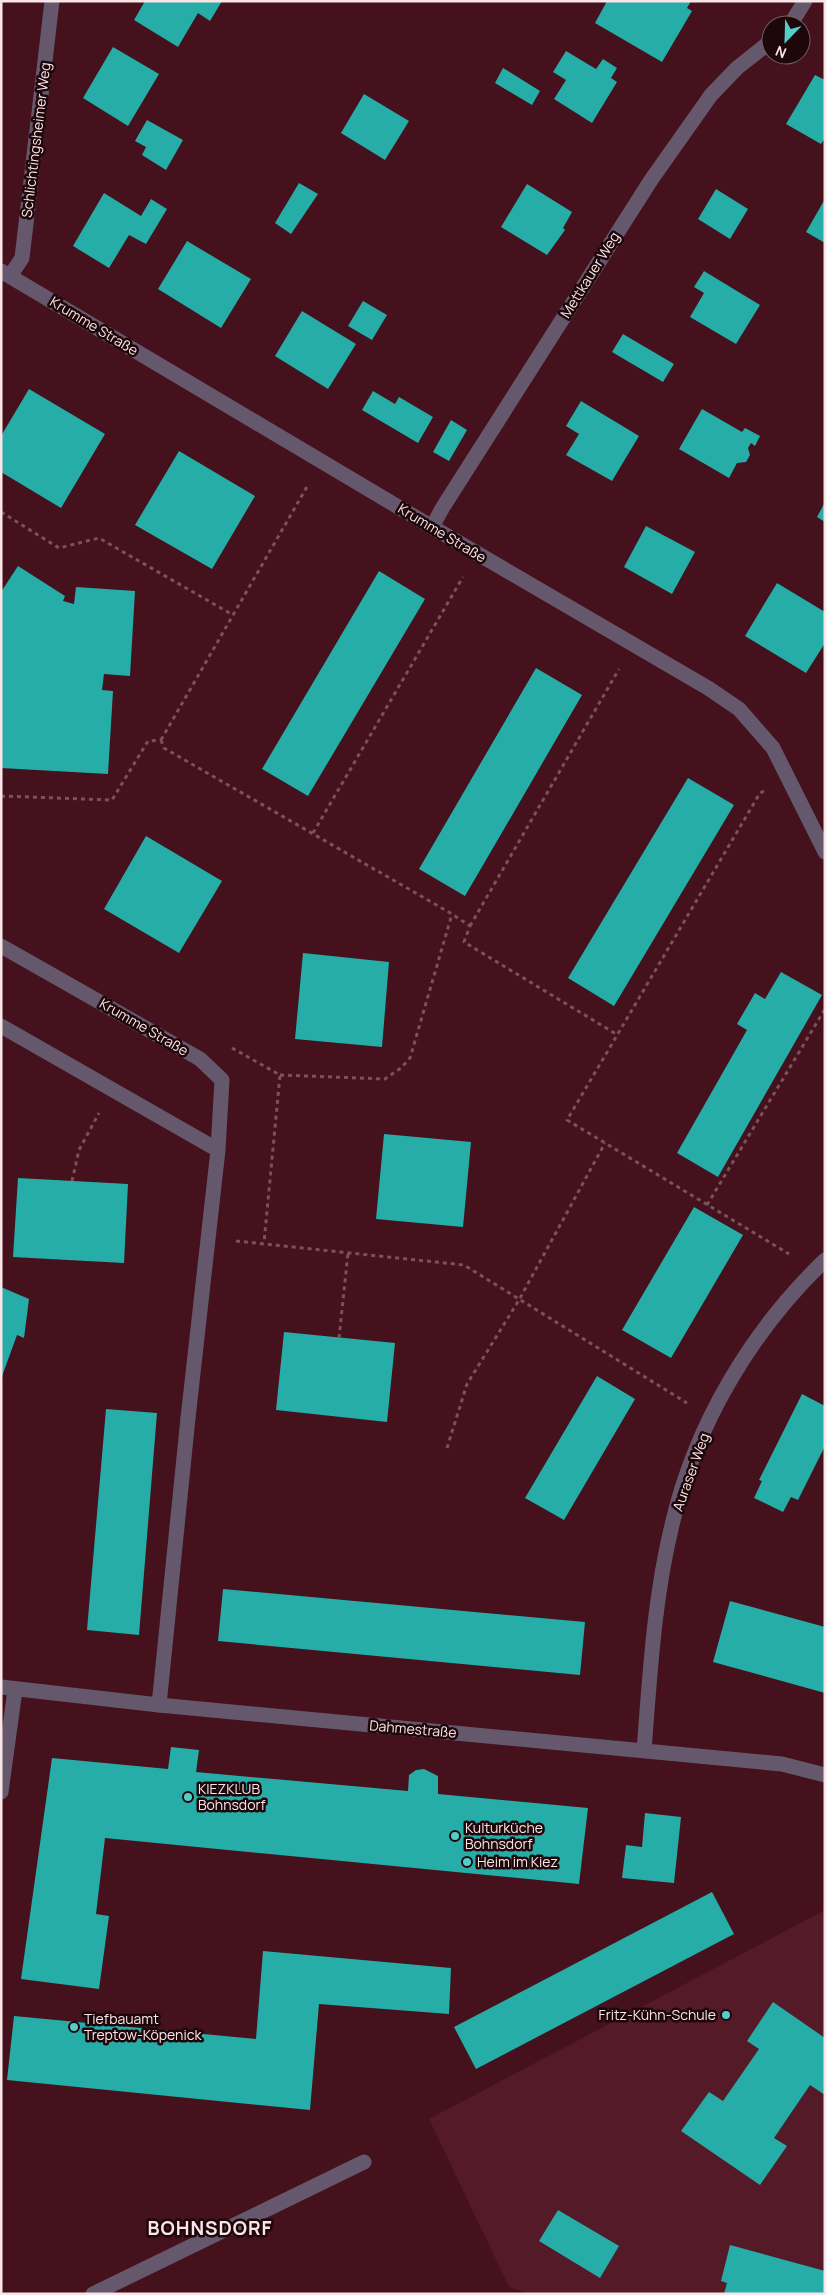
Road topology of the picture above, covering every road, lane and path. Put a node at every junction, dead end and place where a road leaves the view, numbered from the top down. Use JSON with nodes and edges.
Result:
{"nodes":[{"id":1,"x":52,"y":1,"type":"edge"},
{"id":2,"x":805,"y":1,"type":"edge"},
{"id":3,"x":796,"y":15,"type":"edge"},
{"id":4,"x":761,"y":50,"type":"edge"},
{"id":5,"x":6,"y":274,"type":"edge"},
{"id":6,"x":312,"y":480,"type":"dead end"},
{"id":7,"x":1,"y":512,"type":"edge"},
{"id":8,"x":432,"y":527,"type":"junction"},
{"id":9,"x":467,"y":570,"type":"dead end"},
{"id":10,"x":233,"y":616,"type":"junction"},
{"id":11,"x":622,"y":663,"type":"dead end"},
{"id":12,"x":161,"y":740,"type":"junction"},
{"id":13,"x":769,"y":788,"type":"dead end"},
{"id":14,"x":1,"y":796,"type":"edge"},
{"id":15,"x":313,"y":833,"type":"junction"},
{"id":16,"x":825,"y":852,"type":"edge"},
{"id":17,"x":452,"y":914,"type":"junction"},
{"id":18,"x":470,"y":926,"type":"junction"},
{"id":19,"x":1,"y":946,"type":"edge"},
{"id":20,"x":825,"y":1009,"type":"edge"},
{"id":21,"x":1,"y":1026,"type":"edge"},
{"id":22,"x":616,"y":1034,"type":"junction"},
{"id":23,"x":280,"y":1075,"type":"dead end"},
{"id":24,"x":112,"y":1090,"type":"junction"},
{"id":25,"x":605,"y":1143,"type":"junction"},
{"id":26,"x":218,"y":1150,"type":"junction"},
{"id":27,"x":72,"y":1180,"type":"dead end"},
{"id":28,"x":708,"y":1205,"type":"junction"},
{"id":29,"x":208,"y":1239,"type":"junction"},
{"id":30,"x":348,"y":1253,"type":"junction"},
{"id":31,"x":789,"y":1254,"type":"dead end"},
{"id":32,"x":825,"y":1260,"type":"edge"},
{"id":33,"x":520,"y":1300,"type":"junction"},
{"id":34,"x":339,"y":1338,"type":"dead end"},
{"id":35,"x":689,"y":1405,"type":"dead end"},
{"id":36,"x":447,"y":1448,"type":"dead end"},
{"id":37,"x":8,"y":1688,"type":"edge"},
{"id":38,"x":159,"y":1705,"type":"junction"},
{"id":39,"x":644,"y":1750,"type":"junction"},
{"id":40,"x":825,"y":1775,"type":"edge"},
{"id":41,"x":1,"y":1792,"type":"edge"},
{"id":42,"x":364,"y":2162,"type":"dead end"},
{"id":43,"x":93,"y":2294,"type":"edge"}],
"edges":[{"from":1,"to":5,"type":"street","name":"Schlichtingsheimer Weg"},
{"from":2,"to":3,"type":"street"},
{"from":4,"to":8,"type":"street","name":"Mettkauer Weg"},
{"from":5,"to":8,"type":"street","name":"Krumme Straße"},
{"from":6,"to":10,"type":"path"},
{"from":7,"to":10,"type":"path"},
{"from":8,"to":16,"type":"street","name":"Krumme Straße"},
{"from":9,"to":15,"type":"path"},
{"from":10,"to":12,"type":"path"},
{"from":11,"to":18,"type":"path"},
{"from":12,"to":14,"type":"path"},
{"from":12,"to":15,"type":"path"},
{"from":13,"to":22,"type":"path"},
{"from":15,"to":17,"type":"path"},
{"from":17,"to":18,"type":"path"},
{"from":17,"to":23,"type":"path"},
{"from":18,"to":22,"type":"path"},
{"from":19,"to":26,"type":"street","name":"Krumme Straße"},
{"from":20,"to":28,"type":"path"},
{"from":21,"to":24,"type":"street"},
{"from":22,"to":25,"type":"path"},
{"from":24,"to":26,"type":"street"},
{"from":24,"to":27,"type":"path"},
{"from":25,"to":28,"type":"path"},
{"from":25,"to":33,"type":"path"},
{"from":26,"to":29,"type":"street","name":"Krumme Straße"},
{"from":28,"to":31,"type":"path"},
{"from":29,"to":30,"type":"path"},
{"from":29,"to":38,"type":"street","name":"Krumme Straße"},
{"from":30,"to":33,"type":"path"},
{"from":30,"to":34,"type":"path"},
{"from":32,"to":39,"type":"street","name":"Auraser Weg"},
{"from":33,"to":35,"type":"path"},
{"from":33,"to":36,"type":"path"},
{"from":37,"to":38,"type":"street","name":"Dahmestraße"},
{"from":37,"to":41,"type":"street"},
{"from":38,"to":39,"type":"street","name":"Dahmestraße"},
{"from":39,"to":40,"type":"street","name":"Dahmestraße"},
{"from":42,"to":43,"type":"street"}]}
